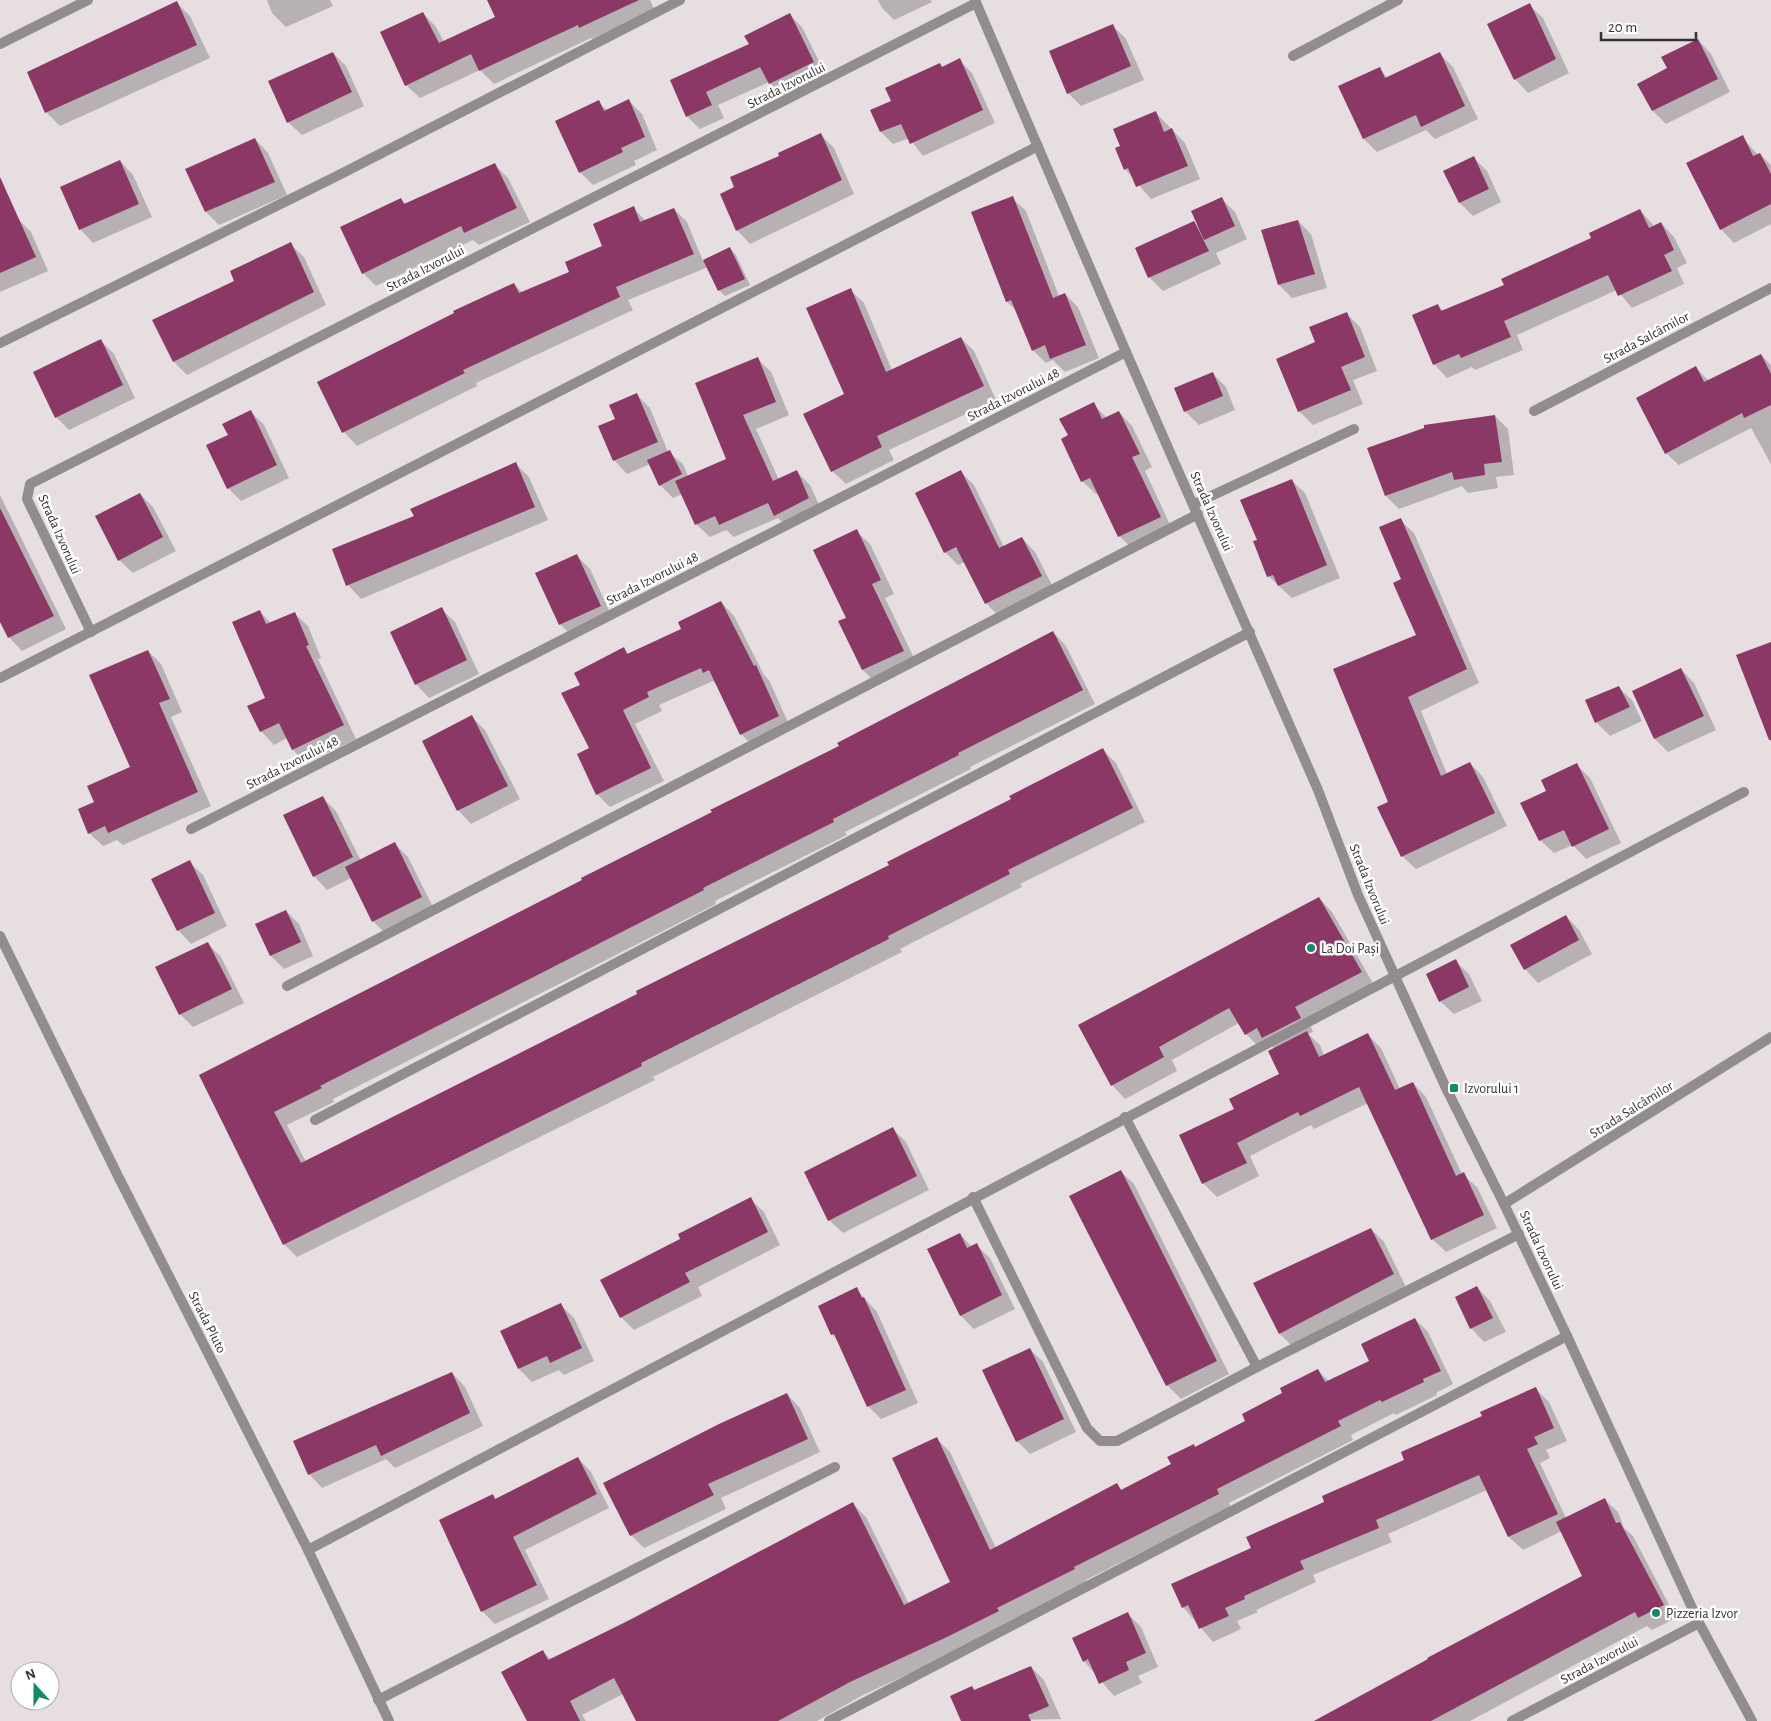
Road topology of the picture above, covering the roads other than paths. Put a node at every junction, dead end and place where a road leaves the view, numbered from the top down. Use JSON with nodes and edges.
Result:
{"nodes":[{"id":1,"x":88,"y":0,"type":"edge"},
{"id":2,"x":680,"y":0,"type":"edge"},
{"id":3,"x":1398,"y":0,"type":"edge"},
{"id":4,"x":976,"y":1,"type":"edge"},
{"id":5,"x":0,"y":44,"type":"edge"},
{"id":6,"x":1293,"y":56,"type":"dead end"},
{"id":7,"x":1038,"y":146,"type":"junction"},
{"id":8,"x":1771,"y":288,"type":"edge"},
{"id":9,"x":0,"y":343,"type":"edge"},
{"id":10,"x":1126,"y":352,"type":"junction"},
{"id":11,"x":1534,"y":411,"type":"dead end"},
{"id":12,"x":1354,"y":430,"type":"dead end"},
{"id":13,"x":1196,"y":509,"type":"junction"},
{"id":14,"x":91,"y":632,"type":"junction"},
{"id":15,"x":1250,"y":632,"type":"junction"},
{"id":16,"x":0,"y":678,"type":"edge"},
{"id":17,"x":1744,"y":792,"type":"dead end"},
{"id":18,"x":191,"y":829,"type":"dead end"},
{"id":19,"x":0,"y":936,"type":"edge"},
{"id":20,"x":1394,"y":976,"type":"junction"},
{"id":21,"x":286,"y":986,"type":"dead end"},
{"id":22,"x":1771,"y":1037,"type":"edge"},
{"id":23,"x":1126,"y":1117,"type":"junction"},
{"id":24,"x":315,"y":1120,"type":"dead end"},
{"id":25,"x":973,"y":1197,"type":"junction"},
{"id":26,"x":1504,"y":1204,"type":"junction"},
{"id":27,"x":1519,"y":1234,"type":"junction"},
{"id":28,"x":1567,"y":1336,"type":"junction"},
{"id":29,"x":1257,"y":1367,"type":"junction"},
{"id":30,"x":835,"y":1467,"type":"dead end"},
{"id":31,"x":308,"y":1550,"type":"junction"},
{"id":32,"x":1699,"y":1623,"type":"junction"},
{"id":33,"x":378,"y":1700,"type":"junction"},
{"id":34,"x":389,"y":1721,"type":"edge"},
{"id":35,"x":829,"y":1721,"type":"edge"},
{"id":36,"x":1512,"y":1721,"type":"edge"},
{"id":37,"x":1752,"y":1721,"type":"edge"}],
"edges":[{"from":1,"to":5,"type":"street"},
{"from":2,"to":9,"type":"street"},
{"from":3,"to":6,"type":"street"},
{"from":4,"to":7,"type":"street","name":"Strada Izvorului"},
{"from":4,"to":14,"type":"street","name":"Strada Izvorului"},
{"from":7,"to":10,"type":"street","name":"Strada Izvorului"},
{"from":7,"to":14,"type":"street"},
{"from":8,"to":11,"type":"street","name":"Strada Salcâmilor"},
{"from":10,"to":13,"type":"street","name":"Strada Izvorului"},
{"from":10,"to":18,"type":"street","name":"Strada Izvorului 48"},
{"from":12,"to":13,"type":"street"},
{"from":13,"to":15,"type":"street","name":"Strada Izvorului"},
{"from":13,"to":21,"type":"street"},
{"from":14,"to":16,"type":"street"},
{"from":15,"to":20,"type":"street","name":"Strada Izvorului"},
{"from":15,"to":24,"type":"street"},
{"from":17,"to":20,"type":"street"},
{"from":19,"to":31,"type":"street","name":"Strada Pluto"},
{"from":20,"to":23,"type":"street"},
{"from":20,"to":26,"type":"street","name":"Strada Izvorului"},
{"from":22,"to":26,"type":"street","name":"Strada Salcâmilor"},
{"from":23,"to":25,"type":"street"},
{"from":23,"to":29,"type":"street"},
{"from":25,"to":29,"type":"street"},
{"from":25,"to":31,"type":"street"},
{"from":26,"to":27,"type":"street","name":"Strada Izvorului"},
{"from":27,"to":28,"type":"street","name":"Strada Izvorului"},
{"from":27,"to":29,"type":"street"},
{"from":28,"to":32,"type":"street","name":"Strada Izvorului"},
{"from":28,"to":35,"type":"street"},
{"from":30,"to":33,"type":"street"},
{"from":31,"to":33,"type":"street","name":"Strada Pluto"},
{"from":32,"to":36,"type":"street","name":"Strada Izvorului"},
{"from":32,"to":37,"type":"street","name":"Strada Izvorului"},
{"from":33,"to":34,"type":"street","name":"Strada Pluto"}]}
